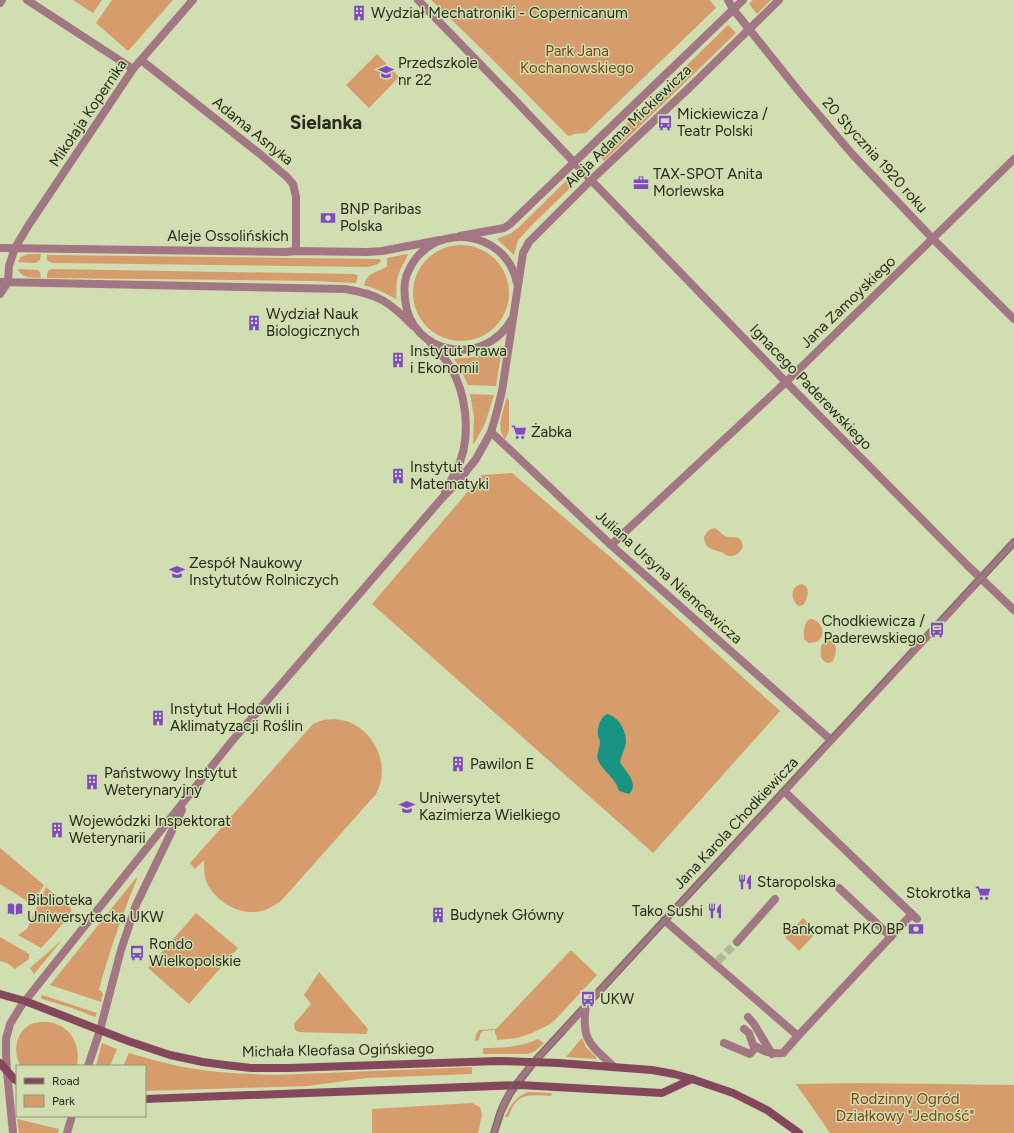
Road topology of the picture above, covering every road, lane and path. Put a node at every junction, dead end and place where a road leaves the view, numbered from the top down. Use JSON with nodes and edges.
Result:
{"nodes":[{"id":1,"x":2,"y":0,"type":"edge"},
{"id":2,"x":27,"y":0,"type":"edge"},
{"id":3,"x":193,"y":0,"type":"edge"},
{"id":4,"x":418,"y":0,"type":"edge"},
{"id":5,"x":728,"y":0,"type":"edge"},
{"id":6,"x":743,"y":0,"type":"edge"},
{"id":7,"x":780,"y":0,"type":"edge"},
{"id":8,"x":0,"y":3,"type":"edge"},
{"id":9,"x":733,"y":9,"type":"junction"},
{"id":10,"x":749,"y":29,"type":"junction"},
{"id":11,"x":141,"y":60,"type":"junction"},
{"id":12,"x":133,"y":70,"type":"junction"},
{"id":13,"x":1014,"y":159,"type":"edge"},
{"id":14,"x":574,"y":163,"type":"junction"},
{"id":15,"x":591,"y":180,"type":"junction"},
{"id":16,"x":460,"y":236,"type":"junction"},
{"id":17,"x":933,"y":239,"type":"junction"},
{"id":18,"x":440,"y":240,"type":"junction"},
{"id":19,"x":0,"y":248,"type":"edge"},
{"id":20,"x":15,"y":248,"type":"junction"},
{"id":21,"x":296,"y":251,"type":"junction"},
{"id":22,"x":4,"y":282,"type":"edge"},
{"id":23,"x":518,"y":285,"type":"junction"},
{"id":24,"x":0,"y":294,"type":"edge"},
{"id":25,"x":513,"y":316,"type":"junction"},
{"id":26,"x":1014,"y":319,"type":"edge"},
{"id":27,"x":413,"y":326,"type":"junction"},
{"id":28,"x":423,"y":336,"type":"junction"},
{"id":29,"x":786,"y":382,"type":"junction"},
{"id":30,"x":491,"y":432,"type":"junction"},
{"id":31,"x":443,"y":497,"type":"junction"},
{"id":32,"x":1014,"y":542,"type":"edge"},
{"id":33,"x":611,"y":545,"type":"junction"},
{"id":34,"x":981,"y":578,"type":"junction"},
{"id":35,"x":1014,"y":610,"type":"edge"},
{"id":36,"x":831,"y":740,"type":"junction"},
{"id":37,"x":784,"y":791,"type":"junction"},
{"id":38,"x":189,"y":796,"type":"junction"},
{"id":39,"x":839,"y":888,"type":"dead end"},
{"id":40,"x":775,"y":899,"type":"dead end"},
{"id":41,"x":664,"y":920,"type":"junction"},
{"id":42,"x":890,"y":937,"type":"junction"},
{"id":43,"x":737,"y":942,"type":"tunnel mouth"},
{"id":44,"x":0,"y":994,"type":"edge"},
{"id":45,"x":25,"y":1001,"type":"junction"},
{"id":46,"x":586,"y":1005,"type":"junction"},
{"id":47,"x":748,"y":1017,"type":"dead end"},
{"id":48,"x":744,"y":1029,"type":"dead end"},
{"id":49,"x":100,"y":1030,"type":"junction"},
{"id":50,"x":798,"y":1036,"type":"junction"},
{"id":51,"x":724,"y":1043,"type":"dead end"},
{"id":52,"x":756,"y":1047,"type":"junction"},
{"id":53,"x":772,"y":1054,"type":"junction"},
{"id":54,"x":534,"y":1062,"type":"junction"},
{"id":55,"x":0,"y":1064,"type":"edge"},
{"id":56,"x":88,"y":1065,"type":"edge"},
{"id":57,"x":614,"y":1067,"type":"junction"},
{"id":58,"x":7,"y":1071,"type":"junction"},
{"id":59,"x":692,"y":1079,"type":"junction"},
{"id":60,"x":16,"y":1080,"type":"edge"},
{"id":61,"x":516,"y":1085,"type":"junction"},
{"id":62,"x":146,"y":1099,"type":"edge"},
{"id":63,"x":72,"y":1117,"type":"edge"},
{"id":64,"x":13,"y":1133,"type":"edge"},
{"id":65,"x":67,"y":1133,"type":"edge"},
{"id":66,"x":494,"y":1133,"type":"edge"},
{"id":67,"x":799,"y":1133,"type":"edge"}],
"edges":[{"from":1,"to":8,"type":"street"},
{"from":2,"to":12,"type":"street"},
{"from":3,"to":11,"type":"street","name":"Mikołaja Kopernika"},
{"from":4,"to":14,"type":"street"},
{"from":5,"to":9,"type":"street","name":"20 Stycznia 1920 roku"},
{"from":6,"to":9,"type":"street","name":"Aleja Adama Mickiewicza"},
{"from":7,"to":10,"type":"street","name":"Aleja Adama Mickiewicza"},
{"from":9,"to":10,"type":"street","name":"20 Stycznia 1920 roku"},
{"from":9,"to":14,"type":"street","name":"Aleja Adama Mickiewicza"},
{"from":10,"to":15,"type":"street","name":"Aleja Adama Mickiewicza"},
{"from":10,"to":17,"type":"street","name":"20 Stycznia 1920 roku"},
{"from":11,"to":12,"type":"street","name":"Mikołaja Kopernika"},
{"from":11,"to":21,"type":"street","name":"Adama Asnyka"},
{"from":12,"to":20,"type":"street","name":"Mikołaja Kopernika"},
{"from":13,"to":17,"type":"street","name":"Jana Zamoyskiego"},
{"from":14,"to":15,"type":"street","name":"Ignacego Paderewskiego"},
{"from":14,"to":16,"type":"street","name":"Aleja Adama Mickiewicza"},
{"from":15,"to":23,"type":"street","name":"Aleja Adama Mickiewicza"},
{"from":15,"to":29,"type":"street","name":"Ignacego Paderewskiego"},
{"from":16,"to":18,"type":"street"},
{"from":16,"to":23,"type":"street"},
{"from":17,"to":26,"type":"street","name":"20 Stycznia 1920 roku"},
{"from":17,"to":29,"type":"street","name":"Jana Zamoyskiego"},
{"from":18,"to":21,"type":"street","name":"Aleje Ossolińskich"},
{"from":18,"to":27,"type":"street"},
{"from":19,"to":20,"type":"street","name":"Aleje Ossolińskich"},
{"from":20,"to":21,"type":"street","name":"Aleje Ossolińskich"},
{"from":20,"to":22,"type":"street"},
{"from":22,"to":24,"type":"street"},
{"from":22,"to":27,"type":"street"},
{"from":23,"to":25,"type":"street"},
{"from":25,"to":28,"type":"street"},
{"from":25,"to":30,"type":"street"},
{"from":27,"to":28,"type":"street"},
{"from":28,"to":31,"type":"street"},
{"from":29,"to":33,"type":"street","name":"Jana Zamoyskiego"},
{"from":29,"to":34,"type":"street","name":"Ignacego Paderewskiego"},
{"from":30,"to":31,"type":"street"},
{"from":30,"to":33,"type":"street","name":"Juliana Ursyna Niemcewicza"},
{"from":31,"to":38,"type":"street"},
{"from":32,"to":34,"type":"street","name":"Jana Karola Chodkiewicza"},
{"from":33,"to":36,"type":"street","name":"Juliana Ursyna Niemcewicza"},
{"from":34,"to":35,"type":"street","name":"Ignacego Paderewskiego"},
{"from":34,"to":36,"type":"street","name":"Jana Karola Chodkiewicza"},
{"from":36,"to":37,"type":"street","name":"Jana Karola Chodkiewicza"},
{"from":37,"to":41,"type":"street","name":"Jana Karola Chodkiewicza"},
{"from":37,"to":42,"type":"street"},
{"from":38,"to":45,"type":"street"},
{"from":38,"to":49,"type":"street"},
{"from":39,"to":42,"type":"street"},
{"from":40,"to":43,"type":"street"},
{"from":41,"to":46,"type":"street","name":"Jana Karola Chodkiewicza"},
{"from":41,"to":50,"type":"street"},
{"from":42,"to":50,"type":"street"},
{"from":44,"to":45,"type":"main road"},
{"from":45,"to":49,"type":"main road"},
{"from":45,"to":58,"type":"street"},
{"from":46,"to":54,"type":"street","name":"Jana Karola Chodkiewicza"},
{"from":46,"to":57,"type":"street"},
{"from":47,"to":53,"type":"street"},
{"from":48,"to":52,"type":"street"},
{"from":49,"to":54,"type":"main road","name":"Michała Kleofasa Ogińskiego"},
{"from":49,"to":56,"type":"street"},
{"from":50,"to":53,"type":"street"},
{"from":51,"to":52,"type":"street"},
{"from":52,"to":53,"type":"street"},
{"from":54,"to":57,"type":"main road","name":"Michała Kleofasa Ogińskiego"},
{"from":54,"to":61,"type":"street","name":"Jana Karola Chodkiewicza"},
{"from":55,"to":58,"type":"main road"},
{"from":57,"to":59,"type":"main road","name":"Michała Kleofasa Ogińskiego"},
{"from":58,"to":60,"type":"main road"},
{"from":58,"to":64,"type":"street"},
{"from":59,"to":61,"type":"main road"},
{"from":59,"to":67,"type":"main road","name":"Michała Kleofasa Ogińskiego"},
{"from":61,"to":62,"type":"main road"},
{"from":61,"to":66,"type":"street","name":"Jana Karola Chodkiewicza"},
{"from":63,"to":65,"type":"street"}]}
